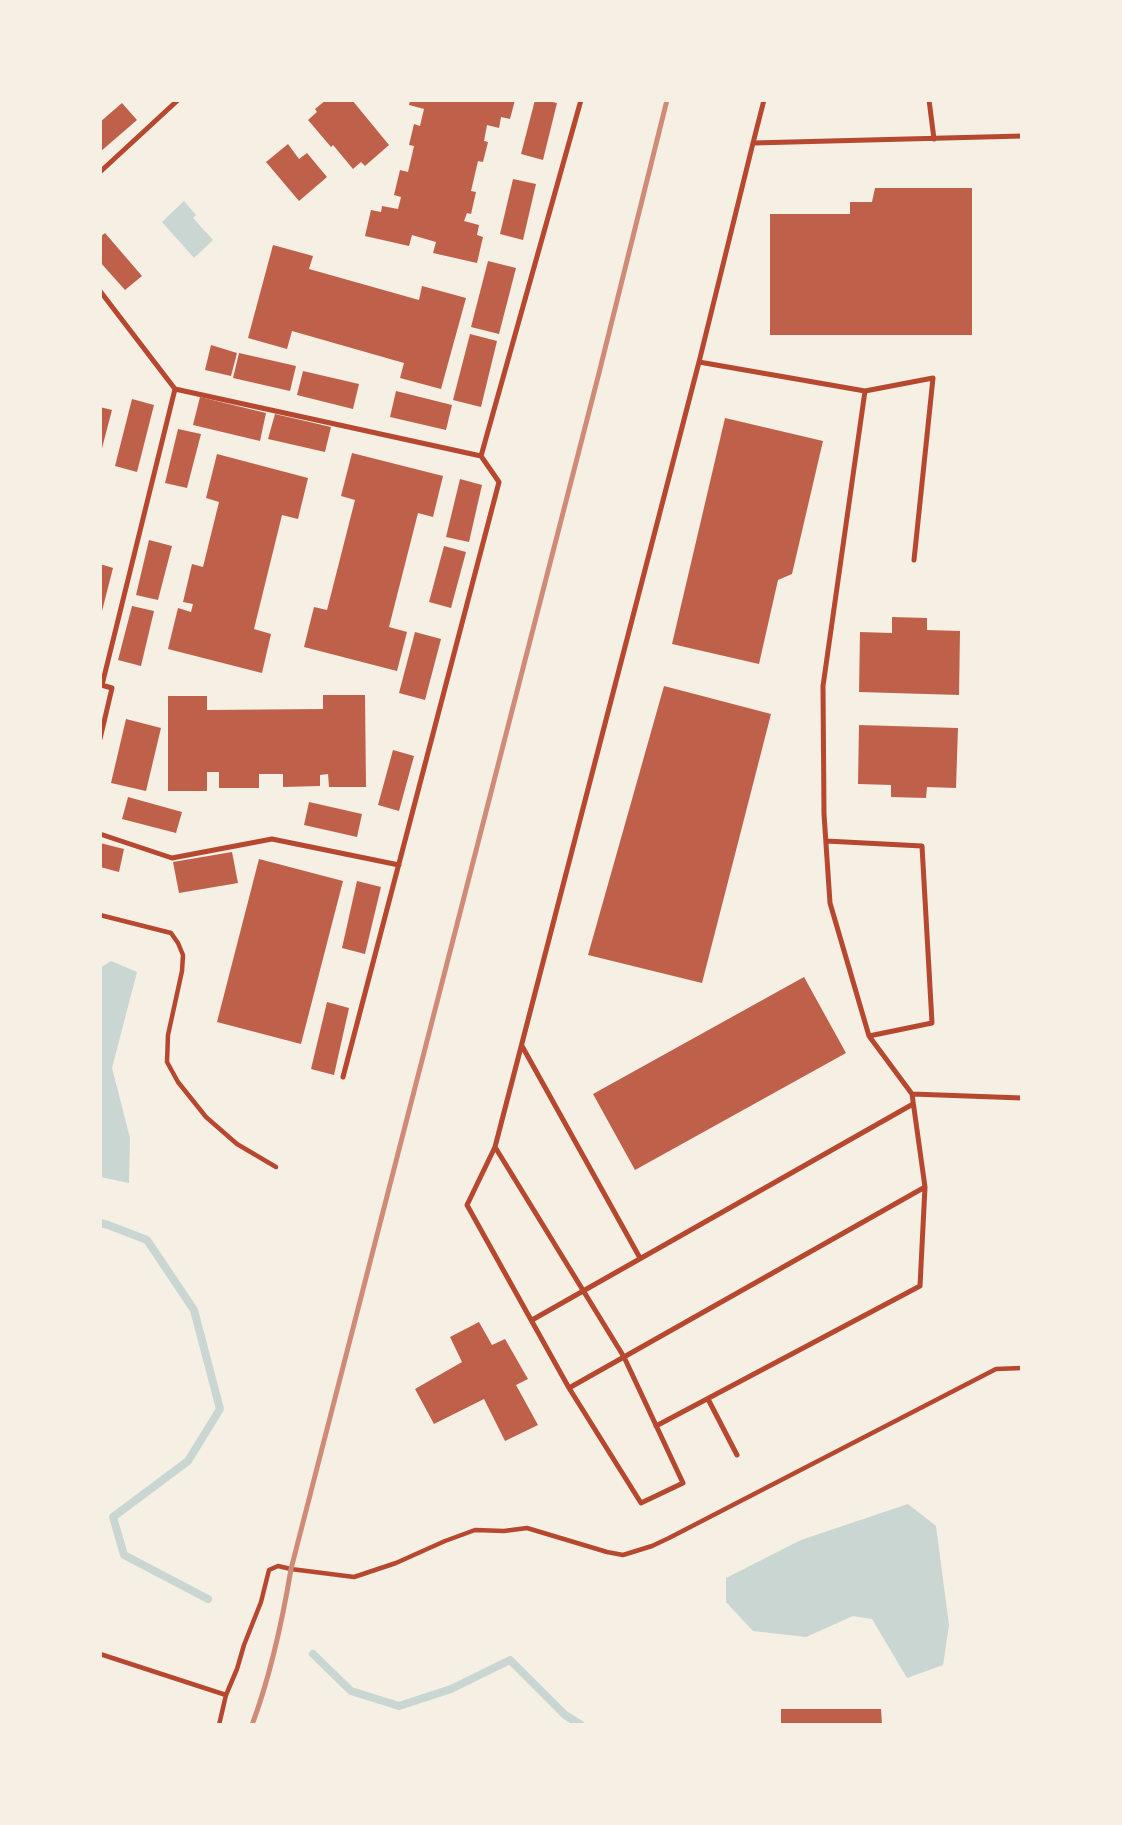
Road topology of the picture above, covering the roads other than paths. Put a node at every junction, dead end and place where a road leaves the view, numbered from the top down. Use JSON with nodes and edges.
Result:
{"nodes":[{"id":1,"x":178,"y":100,"type":"edge"},
{"id":2,"x":581,"y":100,"type":"edge"},
{"id":3,"x":764,"y":100,"type":"edge"},
{"id":4,"x":929,"y":100,"type":"edge"},
{"id":5,"x":1022,"y":136,"type":"edge"},
{"id":6,"x":934,"y":138,"type":"junction"},
{"id":7,"x":753,"y":143,"type":"junction"},
{"id":8,"x":100,"y":172,"type":"edge"},
{"id":9,"x":100,"y":291,"type":"edge"},
{"id":10,"x":699,"y":362,"type":"junction"},
{"id":11,"x":175,"y":389,"type":"junction"},
{"id":12,"x":865,"y":391,"type":"junction"},
{"id":13,"x":481,"y":456,"type":"junction"},
{"id":14,"x":914,"y":560,"type":"dead end"},
{"id":15,"x":101,"y":684,"type":"edge"},
{"id":16,"x":100,"y":739,"type":"edge"},
{"id":17,"x":100,"y":834,"type":"edge"},
{"id":18,"x":826,"y":841,"type":"junction"},
{"id":19,"x":398,"y":865,"type":"junction"},
{"id":20,"x":869,"y":1036,"type":"junction"},
{"id":21,"x":522,"y":1046,"type":"junction"},
{"id":22,"x":343,"y":1077,"type":"dead end"},
{"id":23,"x":912,"y":1094,"type":"junction"},
{"id":24,"x":1022,"y":1098,"type":"edge"},
{"id":25,"x":913,"y":1104,"type":"junction"},
{"id":26,"x":495,"y":1147,"type":"junction"},
{"id":27,"x":925,"y":1186,"type":"junction"},
{"id":28,"x":640,"y":1258,"type":"junction"},
{"id":29,"x":583,"y":1291,"type":"junction"},
{"id":30,"x":532,"y":1320,"type":"junction"},
{"id":31,"x":624,"y":1357,"type":"junction"},
{"id":32,"x":569,"y":1388,"type":"junction"},
{"id":33,"x":708,"y":1399,"type":"junction"},
{"id":34,"x":656,"y":1426,"type":"junction"},
{"id":35,"x":737,"y":1455,"type":"dead end"}],
"edges":[{"from":1,"to":8,"type":"lane"},
{"from":2,"to":13,"type":"lane"},
{"from":3,"to":7,"type":"lane"},
{"from":4,"to":6,"type":"lane"},
{"from":5,"to":6,"type":"lane"},
{"from":6,"to":7,"type":"lane"},
{"from":7,"to":10,"type":"lane"},
{"from":9,"to":11,"type":"lane"},
{"from":10,"to":12,"type":"lane"},
{"from":10,"to":21,"type":"lane"},
{"from":11,"to":13,"type":"lane"},
{"from":11,"to":15,"type":"lane"},
{"from":12,"to":14,"type":"lane"},
{"from":12,"to":18,"type":"lane"},
{"from":13,"to":19,"type":"lane"},
{"from":15,"to":16,"type":"lane"},
{"from":17,"to":19,"type":"lane"},
{"from":18,"to":20,"type":"lane"},
{"from":18,"to":20,"type":"lane"},
{"from":19,"to":22,"type":"lane"},
{"from":20,"to":23,"type":"lane"},
{"from":21,"to":26,"type":"lane"},
{"from":21,"to":28,"type":"lane"},
{"from":23,"to":24,"type":"lane"},
{"from":23,"to":25,"type":"lane"},
{"from":25,"to":27,"type":"lane"},
{"from":25,"to":28,"type":"lane"},
{"from":26,"to":29,"type":"lane"},
{"from":26,"to":30,"type":"lane"},
{"from":27,"to":31,"type":"lane"},
{"from":27,"to":33,"type":"lane"},
{"from":28,"to":29,"type":"lane"},
{"from":29,"to":30,"type":"lane"},
{"from":29,"to":31,"type":"lane"},
{"from":30,"to":32,"type":"lane"},
{"from":31,"to":32,"type":"lane"},
{"from":31,"to":34,"type":"lane"},
{"from":32,"to":34,"type":"lane"},
{"from":33,"to":34,"type":"lane"},
{"from":33,"to":35,"type":"lane"}]}
